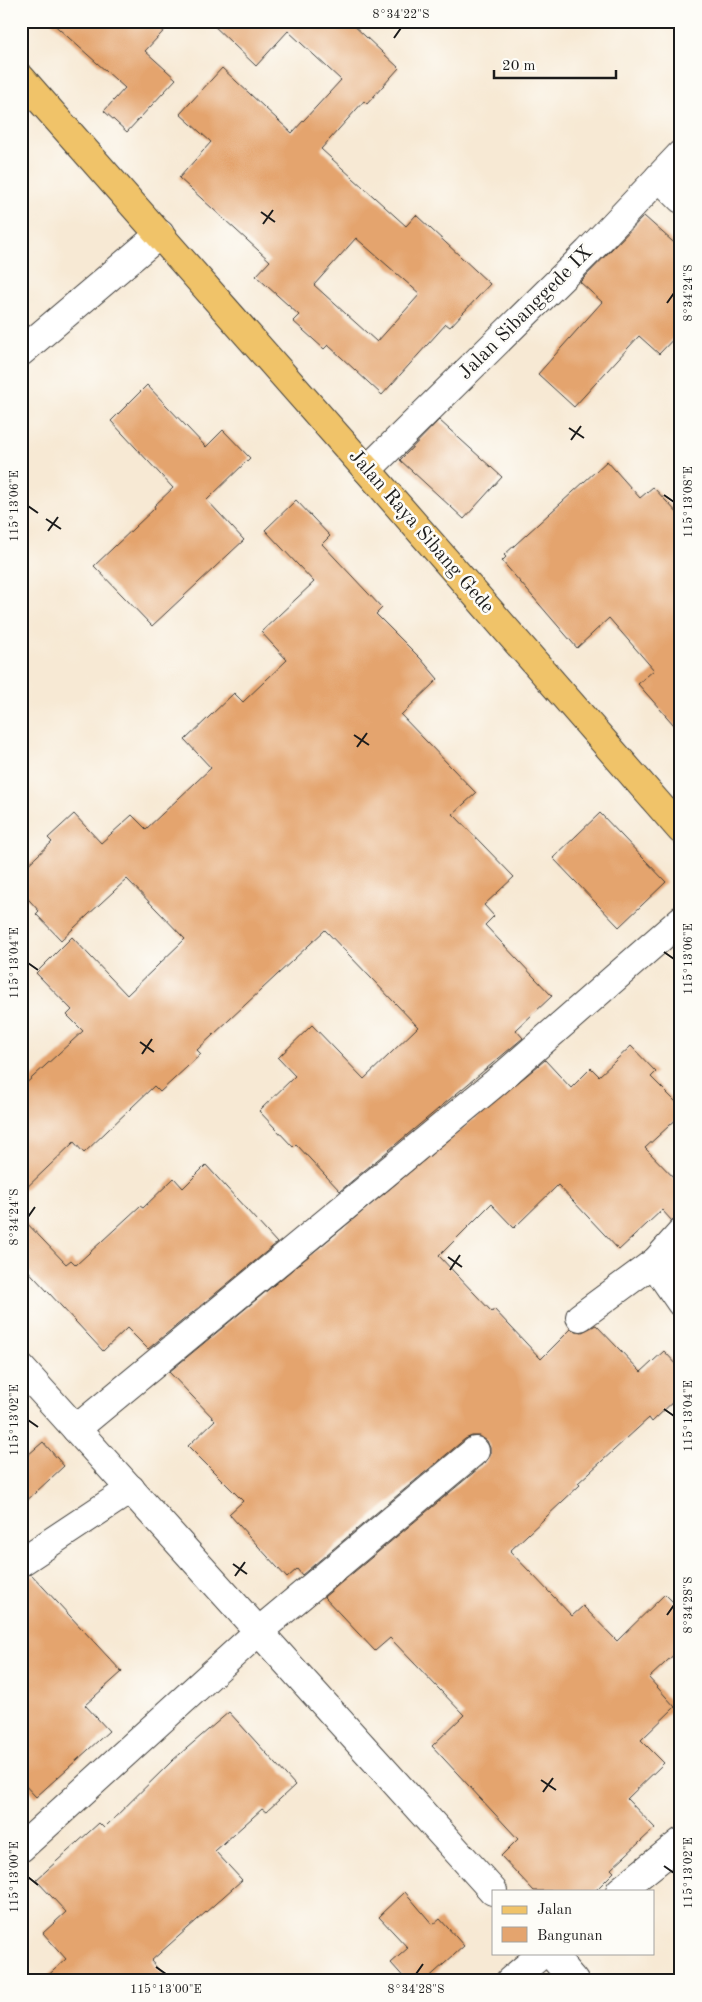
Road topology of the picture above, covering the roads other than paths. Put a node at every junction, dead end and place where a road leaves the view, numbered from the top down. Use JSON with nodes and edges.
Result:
{"nodes":[{"id":1,"x":21,"y":78,"type":"edge"},
{"id":2,"x":681,"y":154,"type":"edge"},
{"id":3,"x":659,"y":177,"type":"junction"},
{"id":4,"x":681,"y":199,"type":"edge"},
{"id":5,"x":160,"y":234,"type":"junction"},
{"id":6,"x":21,"y":352,"type":"edge"},
{"id":7,"x":368,"y":470,"type":"junction"},
{"id":8,"x":681,"y":830,"type":"edge"},
{"id":9,"x":681,"y":920,"type":"edge"},
{"id":10,"x":681,"y":1233,"type":"edge"},
{"id":11,"x":656,"y":1261,"type":"junction"},
{"id":12,"x":681,"y":1303,"type":"edge"},
{"id":13,"x":580,"y":1317,"type":"dead end"},
{"id":14,"x":21,"y":1368,"type":"edge"},
{"id":15,"x":76,"y":1429,"type":"junction"},
{"id":16,"x":475,"y":1451,"type":"dead end"},
{"id":17,"x":131,"y":1488,"type":"junction"},
{"id":18,"x":21,"y":1562,"type":"edge"},
{"id":19,"x":259,"y":1630,"type":"junction"},
{"id":20,"x":681,"y":1842,"type":"edge"},
{"id":21,"x":21,"y":1848,"type":"edge"},
{"id":22,"x":493,"y":1890,"type":"edge"},
{"id":23,"x":621,"y":1890,"type":"edge"},
{"id":24,"x":542,"y":1954,"type":"edge"},
{"id":25,"x":551,"y":1954,"type":"edge"},
{"id":26,"x":510,"y":1981,"type":"edge"},
{"id":27,"x":574,"y":1981,"type":"edge"}],
"edges":[{"from":1,"to":5,"type":"main road","name":"Jalan Raya Sibang Gede"},
{"from":2,"to":3,"type":"street","name":"Jalan Sibanggede IX"},
{"from":3,"to":4,"type":"street"},
{"from":3,"to":7,"type":"street","name":"Jalan Sibanggede IX"},
{"from":5,"to":6,"type":"street"},
{"from":5,"to":7,"type":"main road","name":"Jalan Raya Sibang Gede"},
{"from":7,"to":8,"type":"main road","name":"Jalan Raya Sibang Gede"},
{"from":9,"to":15,"type":"street"},
{"from":10,"to":11,"type":"street"},
{"from":11,"to":12,"type":"street"},
{"from":11,"to":13,"type":"street"},
{"from":14,"to":15,"type":"street"},
{"from":15,"to":17,"type":"street"},
{"from":16,"to":19,"type":"street"},
{"from":17,"to":18,"type":"street"},
{"from":17,"to":19,"type":"street"},
{"from":19,"to":21,"type":"street"},
{"from":19,"to":22,"type":"street"},
{"from":20,"to":23,"type":"street"},
{"from":24,"to":26,"type":"street"},
{"from":25,"to":27,"type":"street"}]}
